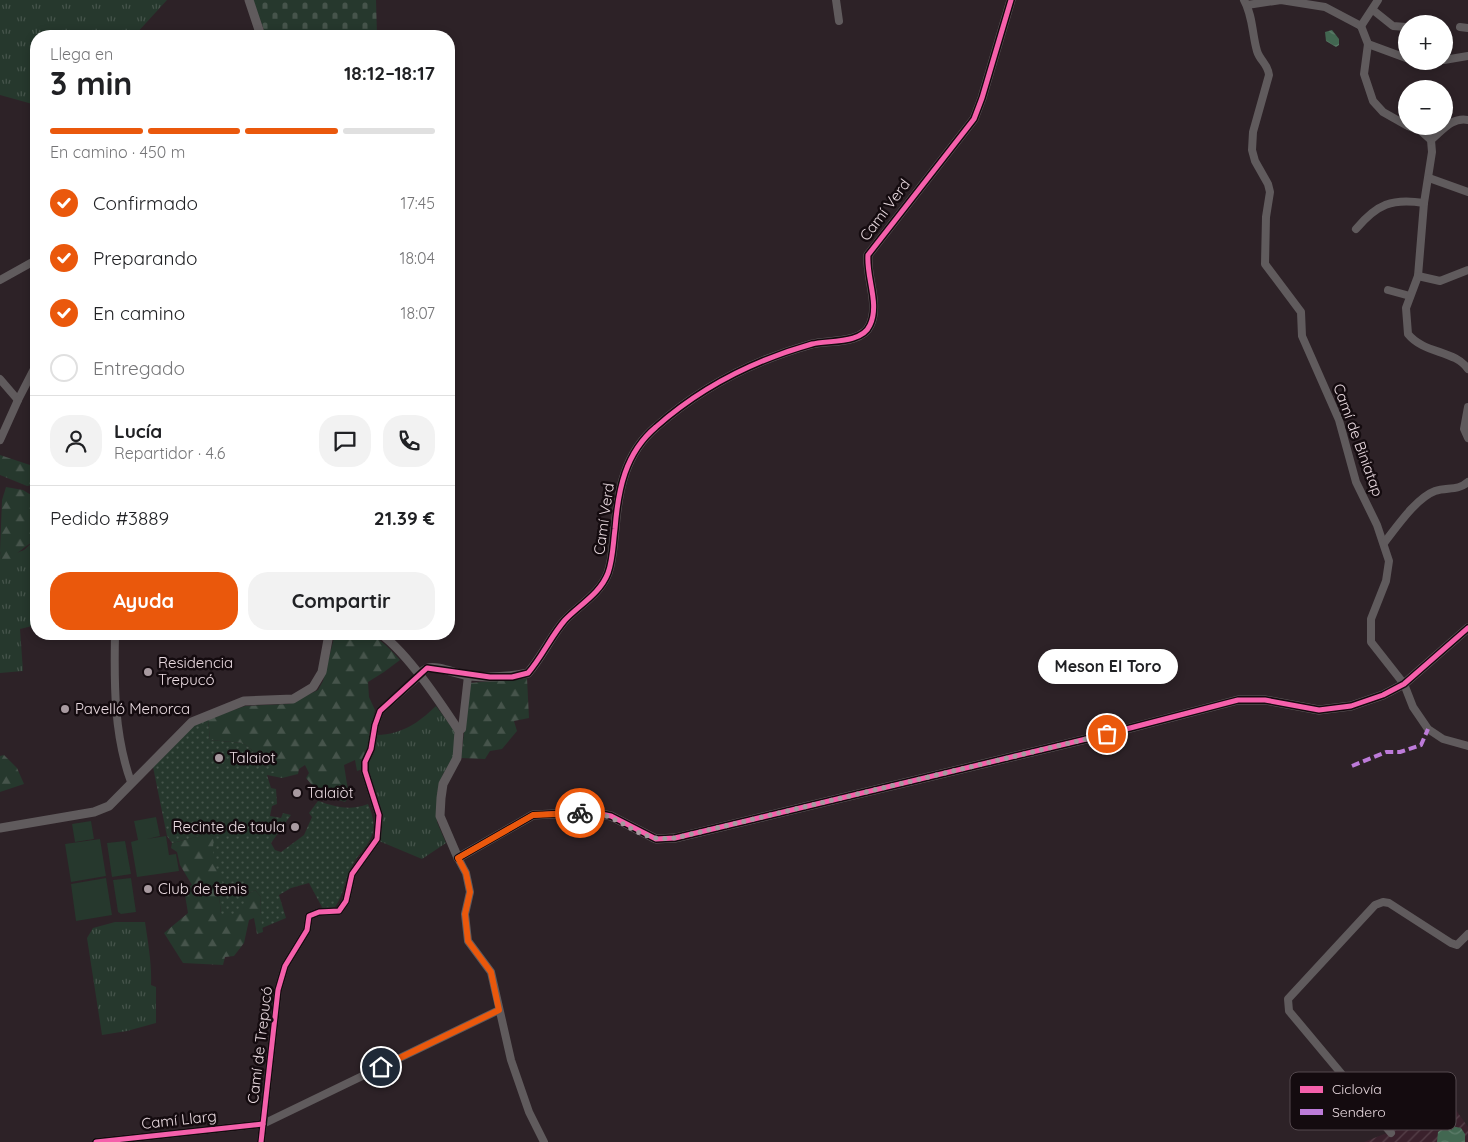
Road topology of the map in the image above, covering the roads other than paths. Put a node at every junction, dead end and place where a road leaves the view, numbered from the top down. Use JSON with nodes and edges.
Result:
{"nodes":[{"id":1,"x":250,"y":0,"type":"edge"},
{"id":2,"x":836,"y":0,"type":"edge"},
{"id":3,"x":1011,"y":0,"type":"edge"},
{"id":4,"x":1378,"y":0,"type":"edge"},
{"id":5,"x":1245,"y":2,"type":"edge"},
{"id":6,"x":1373,"y":10,"type":"junction"},
{"id":7,"x":839,"y":21,"type":"dead end"},
{"id":8,"x":1361,"y":26,"type":"junction"},
{"id":9,"x":1398,"y":26,"type":"edge"},
{"id":10,"x":259,"y":30,"type":"edge"},
{"id":11,"x":1368,"y":44,"type":"junction"},
{"id":12,"x":1398,"y":55,"type":"edge"},
{"id":13,"x":1468,"y":56,"type":"edge"},
{"id":14,"x":1453,"y":58,"type":"edge"},
{"id":15,"x":1468,"y":120,"type":"edge"},
{"id":16,"x":1398,"y":121,"type":"edge"},
{"id":17,"x":1425,"y":135,"type":"edge"},
{"id":18,"x":1431,"y":140,"type":"junction"},
{"id":19,"x":1429,"y":178,"type":"junction"},
{"id":20,"x":1468,"y":192,"type":"edge"},
{"id":21,"x":1424,"y":203,"type":"junction"},
{"id":22,"x":1356,"y":229,"type":"dead end"},
{"id":23,"x":30,"y":263,"type":"edge"},
{"id":24,"x":1468,"y":270,"type":"edge"},
{"id":25,"x":1418,"y":276,"type":"junction"},
{"id":26,"x":0,"y":280,"type":"edge"},
{"id":27,"x":1388,"y":290,"type":"dead end"},
{"id":28,"x":1410,"y":296,"type":"junction"},
{"id":29,"x":1468,"y":369,"type":"edge"},
{"id":30,"x":30,"y":377,"type":"edge"},
{"id":31,"x":0,"y":378,"type":"edge"},
{"id":32,"x":18,"y":400,"type":"junction"},
{"id":33,"x":1468,"y":407,"type":"edge"},
{"id":34,"x":1468,"y":438,"type":"edge"},
{"id":35,"x":0,"y":440,"type":"edge"},
{"id":36,"x":1468,"y":482,"type":"edge"},
{"id":37,"x":1384,"y":543,"type":"junction"},
{"id":38,"x":1468,"y":628,"type":"edge"},
{"id":39,"x":115,"y":640,"type":"edge"},
{"id":40,"x":328,"y":640,"type":"edge"},
{"id":41,"x":389,"y":640,"type":"edge"},
{"id":42,"x":419,"y":676,"type":"junction"},
{"id":43,"x":468,"y":676,"type":"junction"},
{"id":44,"x":1404,"y":684,"type":"junction"},
{"id":45,"x":459,"y":731,"type":"junction"},
{"id":46,"x":1468,"y":746,"type":"edge"},
{"id":47,"x":131,"y":782,"type":"junction"},
{"id":48,"x":0,"y":828,"type":"edge"},
{"id":49,"x":458,"y":858,"type":"junction"},
{"id":50,"x":1468,"y":934,"type":"edge"},
{"id":51,"x":499,"y":1010,"type":"junction"},
{"id":52,"x":1340,"y":1072,"type":"edge"},
{"id":53,"x":263,"y":1124,"type":"junction"},
{"id":54,"x":1388,"y":1130,"type":"edge"},
{"id":55,"x":1391,"y":1133,"type":"dead end"},
{"id":56,"x":96,"y":1142,"type":"edge"},
{"id":57,"x":261,"y":1142,"type":"edge"},
{"id":58,"x":544,"y":1142,"type":"edge"}],
"edges":[{"from":1,"to":10,"type":"street"},
{"from":2,"to":7,"type":"street"},
{"from":3,"to":43,"type":"street","name":"Camí Verd"},
{"from":4,"to":6,"type":"street"},
{"from":5,"to":8,"type":"street"},
{"from":5,"to":37,"type":"street","name":"Camí de Biniatap"},
{"from":6,"to":8,"type":"street"},
{"from":6,"to":9,"type":"street"},
{"from":8,"to":11,"type":"street"},
{"from":11,"to":12,"type":"street"},
{"from":11,"to":16,"type":"street"},
{"from":13,"to":14,"type":"street"},
{"from":15,"to":18,"type":"street"},
{"from":17,"to":18,"type":"street"},
{"from":18,"to":19,"type":"street"},
{"from":19,"to":20,"type":"street"},
{"from":19,"to":21,"type":"street"},
{"from":21,"to":22,"type":"street"},
{"from":21,"to":25,"type":"street"},
{"from":23,"to":26,"type":"street"},
{"from":24,"to":25,"type":"street"},
{"from":25,"to":28,"type":"street"},
{"from":27,"to":28,"type":"street"},
{"from":28,"to":29,"type":"street"},
{"from":30,"to":32,"type":"street"},
{"from":31,"to":32,"type":"street"},
{"from":32,"to":35,"type":"street"},
{"from":33,"to":34,"type":"street"},
{"from":36,"to":37,"type":"street"},
{"from":37,"to":44,"type":"street","name":"Camí de Biniatap"},
{"from":38,"to":44,"type":"street"},
{"from":39,"to":47,"type":"street"},
{"from":40,"to":47,"type":"street"},
{"from":41,"to":42,"type":"street"},
{"from":42,"to":43,"type":"street","name":"Camí Verd"},
{"from":42,"to":45,"type":"street"},
{"from":42,"to":53,"type":"street","name":"Camí de Trepucó"},
{"from":43,"to":45,"type":"street"},
{"from":44,"to":46,"type":"street","name":"Camí de Biniatap"},
{"from":44,"to":49,"type":"street"},
{"from":45,"to":49,"type":"street"},
{"from":47,"to":48,"type":"street"},
{"from":49,"to":51,"type":"street"},
{"from":50,"to":52,"type":"street"},
{"from":51,"to":53,"type":"street","name":"Camí Llarg"},
{"from":51,"to":58,"type":"street"},
{"from":53,"to":56,"type":"street","name":"Camí Llarg"},
{"from":53,"to":57,"type":"street"},
{"from":54,"to":55,"type":"street"}]}
